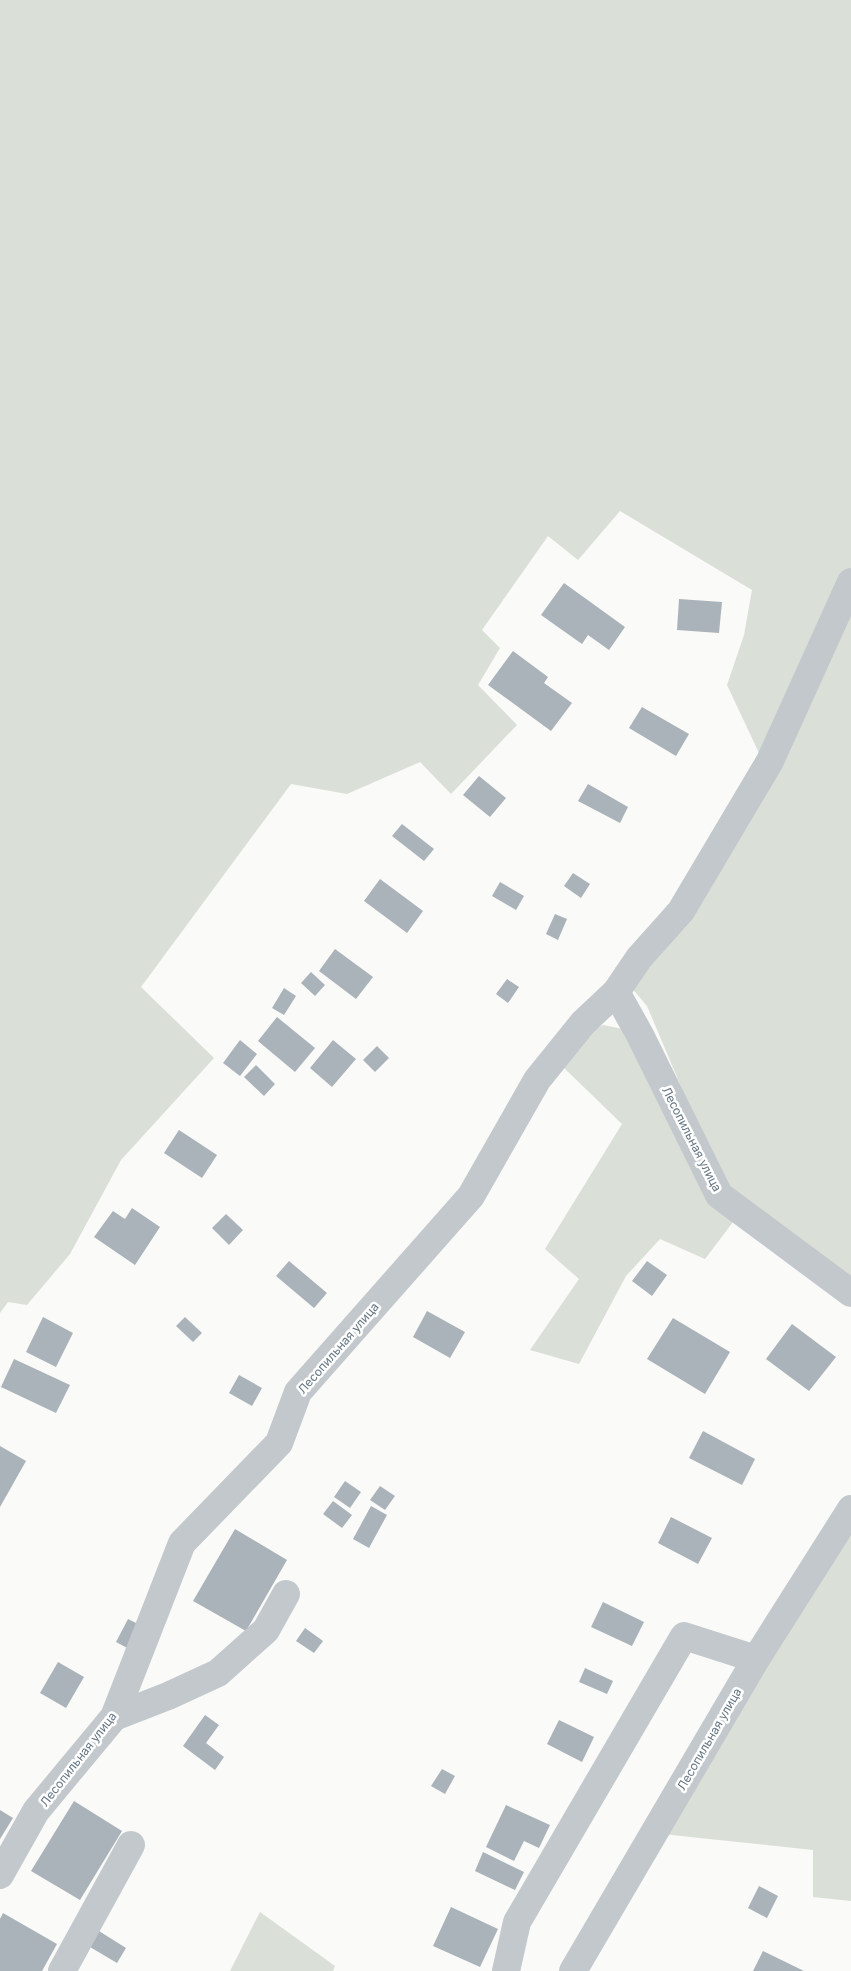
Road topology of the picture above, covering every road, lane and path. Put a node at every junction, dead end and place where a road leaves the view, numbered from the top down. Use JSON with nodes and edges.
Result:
{"nodes":[{"id":1,"x":851,"y":582,"type":"edge"},
{"id":2,"x":616,"y":992,"type":"junction"},
{"id":3,"x":851,"y":1293,"type":"edge"},
{"id":4,"x":851,"y":1509,"type":"edge"},
{"id":5,"x":286,"y":1594,"type":"dead end"},
{"id":6,"x":756,"y":1659,"type":"junction"},
{"id":7,"x":114,"y":1717,"type":"junction"},
{"id":8,"x":132,"y":1845,"type":"dead end"},
{"id":9,"x":0,"y":1874,"type":"edge"},
{"id":10,"x":62,"y":1971,"type":"edge"},
{"id":11,"x":506,"y":1971,"type":"edge"},
{"id":12,"x":572,"y":1971,"type":"edge"}],
"edges":[{"from":1,"to":2,"type":"street","name":"Лесопильная улица"},
{"from":2,"to":3,"type":"street","name":"Лесопильная улица"},
{"from":2,"to":7,"type":"street","name":"Лесопильная улица"},
{"from":4,"to":6,"type":"street","name":"Лесопильная улица"},
{"from":5,"to":7,"type":"street"},
{"from":6,"to":11,"type":"street"},
{"from":6,"to":12,"type":"street","name":"Лесопильная улица"},
{"from":7,"to":9,"type":"street","name":"Лесопильная улица"},
{"from":8,"to":10,"type":"street"}]}
